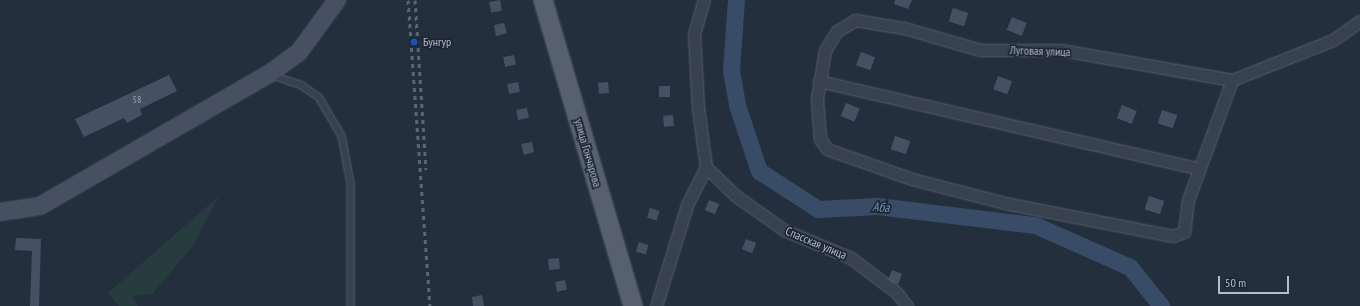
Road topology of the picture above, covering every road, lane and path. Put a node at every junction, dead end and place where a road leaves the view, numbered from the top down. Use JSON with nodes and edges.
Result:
{"nodes":[{"id":1,"x":337,"y":0,"type":"edge"},
{"id":2,"x":543,"y":0,"type":"edge"},
{"id":3,"x":704,"y":0,"type":"edge"},
{"id":4,"x":1360,"y":21,"type":"edge"},
{"id":5,"x":269,"y":74,"type":"junction"},
{"id":6,"x":1232,"y":80,"type":"junction"},
{"id":7,"x":819,"y":81,"type":"junction"},
{"id":8,"x":706,"y":167,"type":"junction"},
{"id":9,"x":1199,"y":169,"type":"junction"},
{"id":10,"x":0,"y":212,"type":"edge"},
{"id":11,"x":351,"y":306,"type":"edge"},
{"id":12,"x":633,"y":306,"type":"edge"},
{"id":13,"x":656,"y":306,"type":"edge"},
{"id":14,"x":907,"y":306,"type":"edge"}],
"edges":[{"from":1,"to":5,"type":"street"},
{"from":2,"to":12,"type":"main road","name":"улица Гончарова"},
{"from":3,"to":8,"type":"street"},
{"from":4,"to":6,"type":"street"},
{"from":5,"to":10,"type":"street"},
{"from":5,"to":11,"type":"lane"},
{"from":6,"to":7,"type":"street","name":"Луговая улица"},
{"from":6,"to":9,"type":"street","name":"Луговая улица"},
{"from":7,"to":9,"type":"street"},
{"from":7,"to":9,"type":"street","name":"Луговая улица"},
{"from":8,"to":13,"type":"street"},
{"from":8,"to":14,"type":"street","name":"Спасская улица"}]}
